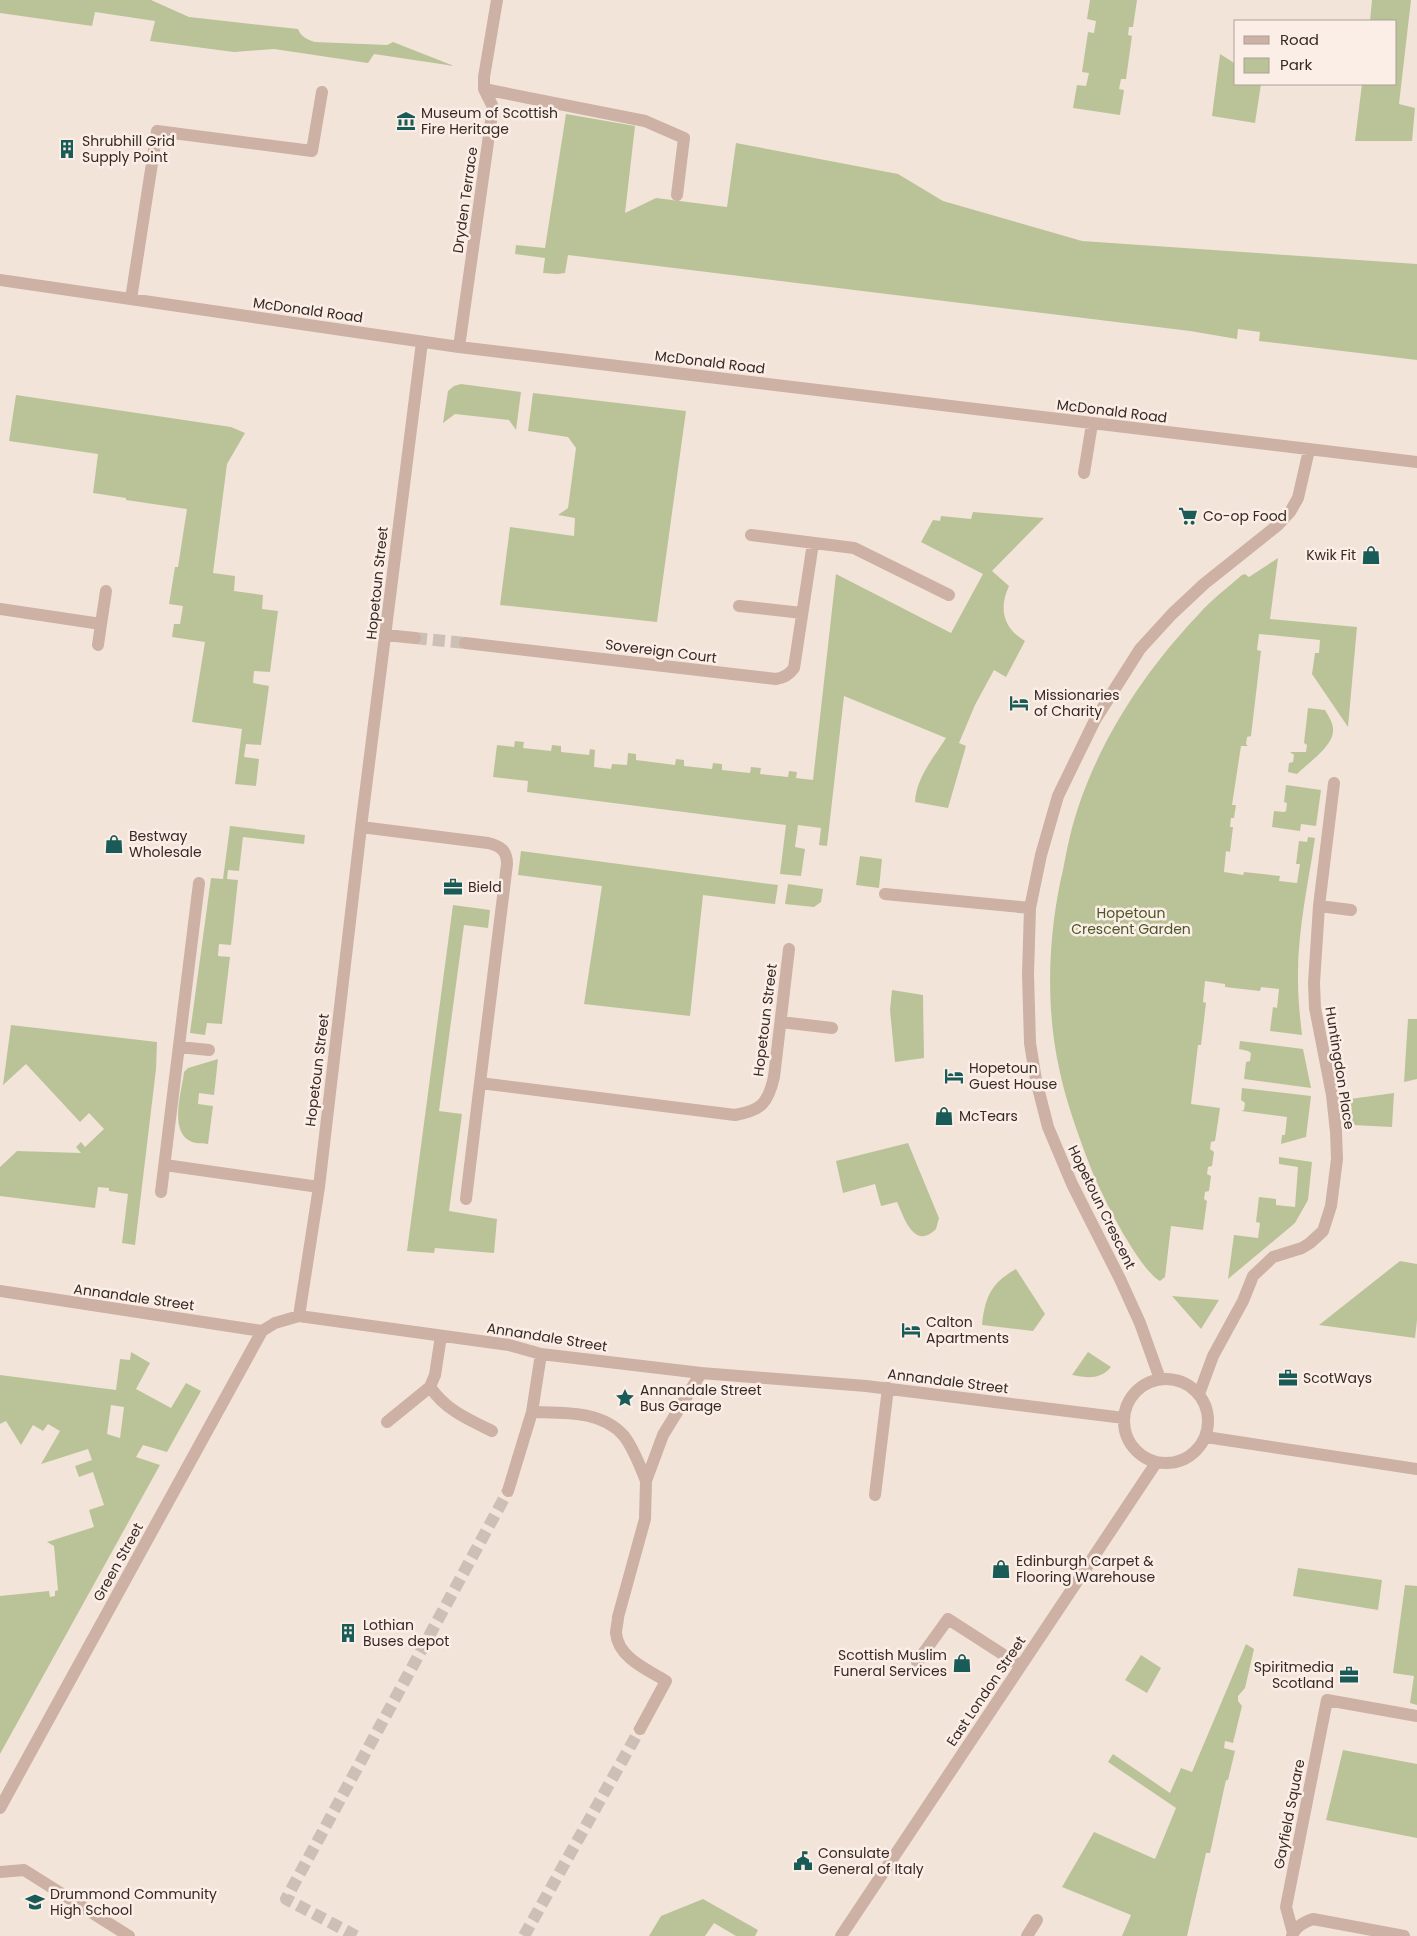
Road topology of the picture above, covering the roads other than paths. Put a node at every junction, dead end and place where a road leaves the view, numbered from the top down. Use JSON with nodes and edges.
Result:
{"nodes":[{"id":1,"x":497,"y":0,"type":"edge"},
{"id":2,"x":484,"y":83,"type":"junction"},
{"id":3,"x":322,"y":92,"type":"dead end"},
{"id":4,"x":677,"y":194,"type":"dead end"},
{"id":5,"x":0,"y":280,"type":"edge"},
{"id":6,"x":130,"y":299,"type":"junction"},
{"id":7,"x":422,"y":342,"type":"junction"},
{"id":8,"x":459,"y":347,"type":"junction"},
{"id":9,"x":1092,"y":424,"type":"junction"},
{"id":10,"x":1309,"y":450,"type":"junction"},
{"id":11,"x":1417,"y":462,"type":"edge"},
{"id":12,"x":1084,"y":473,"type":"dead end"},
{"id":13,"x":751,"y":535,"type":"dead end"},
{"id":14,"x":813,"y":542,"type":"junction"},
{"id":15,"x":106,"y":591,"type":"dead end"},
{"id":16,"x":949,"y":595,"type":"dead end"},
{"id":17,"x":739,"y":606,"type":"dead end"},
{"id":18,"x":0,"y":609,"type":"edge"},
{"id":19,"x":802,"y":613,"type":"junction"},
{"id":20,"x":101,"y":624,"type":"junction"},
{"id":21,"x":386,"y":635,"type":"junction"},
{"id":22,"x":414,"y":638,"type":"tunnel mouth"},
{"id":23,"x":465,"y":644,"type":"tunnel mouth"},
{"id":24,"x":98,"y":645,"type":"dead end"},
{"id":25,"x":1334,"y":783,"type":"dead end"},
{"id":26,"x":361,"y":827,"type":"junction"},
{"id":27,"x":199,"y":882,"type":"dead end"},
{"id":28,"x":885,"y":894,"type":"dead end"},
{"id":29,"x":1319,"y":906,"type":"junction"},
{"id":30,"x":1030,"y":908,"type":"junction"},
{"id":31,"x":1351,"y":910,"type":"dead end"},
{"id":32,"x":789,"y":949,"type":"dead end"},
{"id":33,"x":780,"y":1022,"type":"junction"},
{"id":34,"x":832,"y":1028,"type":"dead end"},
{"id":35,"x":179,"y":1047,"type":"junction"},
{"id":36,"x":209,"y":1050,"type":"dead end"},
{"id":37,"x":480,"y":1083,"type":"junction"},
{"id":38,"x":165,"y":1165,"type":"junction"},
{"id":39,"x":319,"y":1187,"type":"junction"},
{"id":40,"x":161,"y":1192,"type":"dead end"},
{"id":41,"x":466,"y":1200,"type":"dead end"},
{"id":42,"x":0,"y":1291,"type":"edge"},
{"id":43,"x":299,"y":1316,"type":"junction"},
{"id":44,"x":262,"y":1331,"type":"junction"},
{"id":45,"x":441,"y":1336,"type":"junction"},
{"id":46,"x":541,"y":1354,"type":"junction"},
{"id":47,"x":701,"y":1373,"type":"junction"},
{"id":48,"x":1160,"y":1379,"type":"junction"},
{"id":49,"x":430,"y":1387,"type":"junction"},
{"id":50,"x":888,"y":1388,"type":"junction"},
{"id":51,"x":1199,"y":1394,"type":"junction"},
{"id":52,"x":532,"y":1412,"type":"junction"},
{"id":53,"x":1124,"y":1418,"type":"junction"},
{"id":54,"x":387,"y":1422,"type":"dead end"},
{"id":55,"x":492,"y":1431,"type":"dead end"},
{"id":56,"x":1206,"y":1437,"type":"junction"},
{"id":57,"x":1156,"y":1463,"type":"junction"},
{"id":58,"x":1417,"y":1469,"type":"edge"},
{"id":59,"x":646,"y":1481,"type":"junction"},
{"id":60,"x":508,"y":1491,"type":"tunnel mouth"},
{"id":61,"x":875,"y":1495,"type":"dead end"},
{"id":62,"x":917,"y":1662,"type":"dead end"},
{"id":63,"x":1021,"y":1666,"type":"junction"},
{"id":64,"x":1417,"y":1716,"type":"edge"},
{"id":65,"x":640,"y":1729,"type":"tunnel mouth"},
{"id":66,"x":0,"y":1808,"type":"edge"},
{"id":67,"x":0,"y":1872,"type":"edge"},
{"id":68,"x":1037,"y":1920,"type":"dead end"},
{"id":69,"x":1292,"y":1934,"type":"edge"},
{"id":70,"x":129,"y":1936,"type":"edge"},
{"id":71,"x":841,"y":1936,"type":"edge"},
{"id":72,"x":1027,"y":1936,"type":"edge"},
{"id":73,"x":1404,"y":1936,"type":"edge"}],
"edges":[{"from":1,"to":2,"type":"street","name":"Dryden Terrace"},
{"from":2,"to":4,"type":"street"},
{"from":2,"to":8,"type":"street","name":"Dryden Terrace"},
{"from":3,"to":6,"type":"street"},
{"from":5,"to":6,"type":"street","name":"McDonald Road"},
{"from":6,"to":7,"type":"street","name":"McDonald Road"},
{"from":7,"to":8,"type":"street","name":"McDonald Road"},
{"from":7,"to":21,"type":"street","name":"Hopetoun Street"},
{"from":8,"to":9,"type":"street","name":"McDonald Road"},
{"from":9,"to":10,"type":"street","name":"McDonald Road"},
{"from":9,"to":12,"type":"street"},
{"from":10,"to":11,"type":"street","name":"McDonald Road"},
{"from":10,"to":30,"type":"street","name":"Hopetoun Crescent"},
{"from":13,"to":14,"type":"street"},
{"from":14,"to":16,"type":"street"},
{"from":14,"to":19,"type":"street","name":"Sovereign Court"},
{"from":15,"to":20,"type":"street"},
{"from":17,"to":19,"type":"street"},
{"from":18,"to":20,"type":"street"},
{"from":19,"to":23,"type":"street","name":"Sovereign Court"},
{"from":20,"to":24,"type":"street"},
{"from":21,"to":22,"type":"street"},
{"from":21,"to":26,"type":"street","name":"Hopetoun Street"},
{"from":25,"to":29,"type":"street","name":"Huntingdon Place"},
{"from":26,"to":37,"type":"street"},
{"from":26,"to":39,"type":"street","name":"Hopetoun Street"},
{"from":27,"to":35,"type":"street"},
{"from":28,"to":30,"type":"street"},
{"from":29,"to":31,"type":"street"},
{"from":29,"to":51,"type":"street","name":"Huntingdon Place"},
{"from":30,"to":48,"type":"street","name":"Hopetoun Crescent"},
{"from":32,"to":33,"type":"street","name":"Hopetoun Street"},
{"from":33,"to":34,"type":"street"},
{"from":33,"to":37,"type":"street","name":"Hopetoun Street"},
{"from":35,"to":36,"type":"street"},
{"from":35,"to":38,"type":"street"},
{"from":37,"to":41,"type":"street"},
{"from":38,"to":39,"type":"street"},
{"from":38,"to":40,"type":"street"},
{"from":39,"to":43,"type":"street","name":"Hopetoun Street"},
{"from":42,"to":44,"type":"street","name":"Annandale Street"},
{"from":43,"to":44,"type":"street","name":"Annandale Street"},
{"from":43,"to":45,"type":"street","name":"Annandale Street"},
{"from":44,"to":66,"type":"street","name":"Green Street"},
{"from":45,"to":46,"type":"street","name":"Annandale Street"},
{"from":45,"to":49,"type":"street"},
{"from":46,"to":47,"type":"street","name":"Annandale Street"},
{"from":46,"to":52,"type":"street"},
{"from":47,"to":50,"type":"street","name":"Annandale Street"},
{"from":47,"to":59,"type":"street"},
{"from":48,"to":51,"type":"street"},
{"from":48,"to":53,"type":"street"},
{"from":49,"to":54,"type":"street"},
{"from":49,"to":55,"type":"street"},
{"from":50,"to":53,"type":"street","name":"Annandale Street"},
{"from":50,"to":61,"type":"street"},
{"from":51,"to":56,"type":"street"},
{"from":52,"to":59,"type":"street"},
{"from":52,"to":60,"type":"street"},
{"from":53,"to":57,"type":"street"},
{"from":56,"to":57,"type":"street"},
{"from":56,"to":58,"type":"street"},
{"from":57,"to":63,"type":"street","name":"East London Street"},
{"from":59,"to":65,"type":"street"},
{"from":62,"to":63,"type":"street"},
{"from":63,"to":71,"type":"street","name":"East London Street"},
{"from":64,"to":69,"type":"street","name":"Gayfield Square"},
{"from":67,"to":70,"type":"street"},
{"from":68,"to":72,"type":"street"},
{"from":69,"to":73,"type":"street","name":"Gayfield Square"}]}
